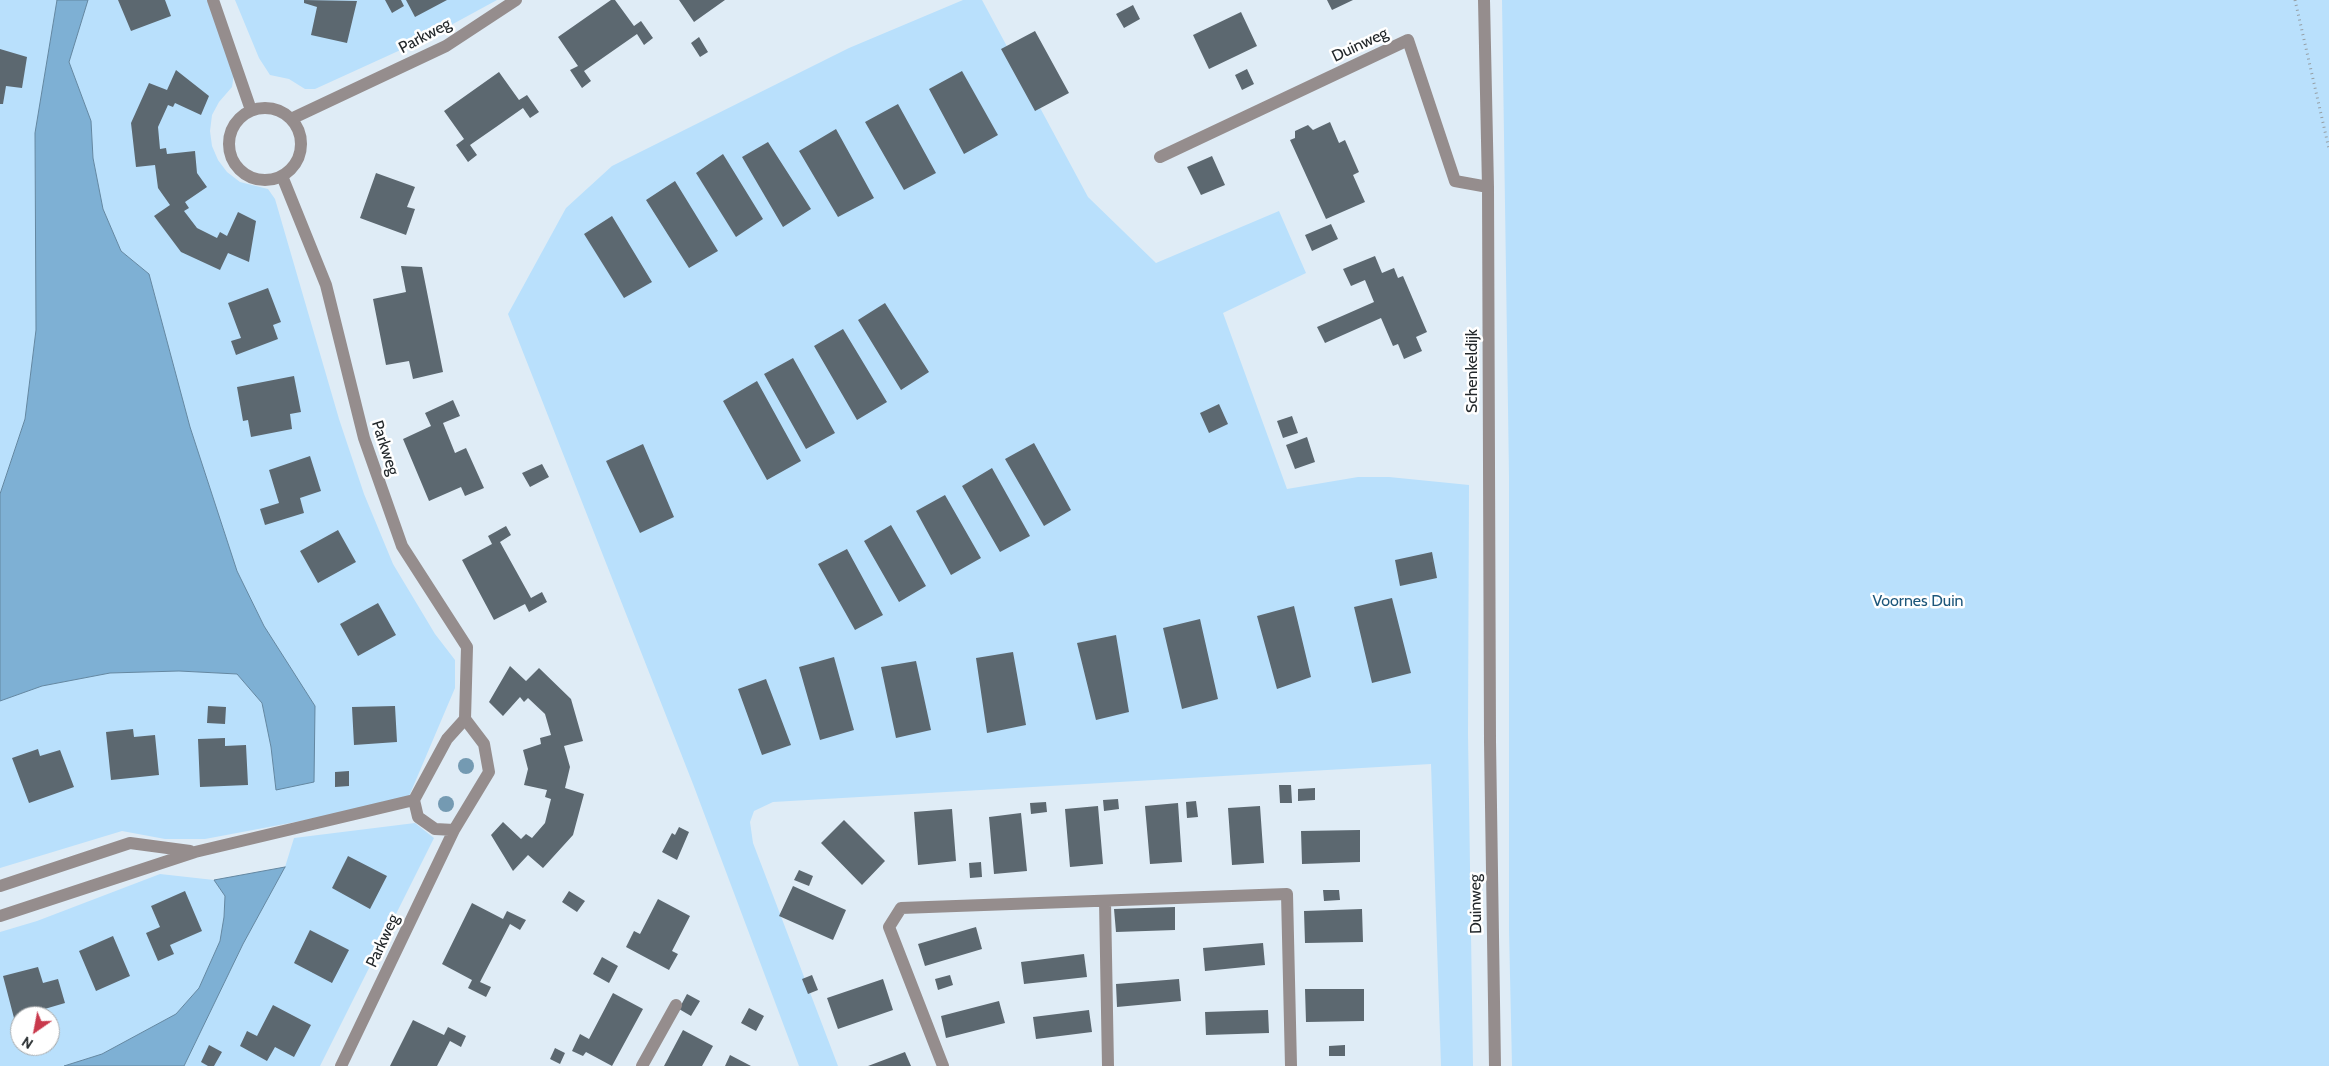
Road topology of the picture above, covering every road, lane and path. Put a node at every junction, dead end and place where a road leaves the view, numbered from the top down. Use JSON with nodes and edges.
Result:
{"nodes":[{"id":1,"x":213,"y":0,"type":"edge"},
{"id":2,"x":516,"y":0,"type":"edge"},
{"id":3,"x":1484,"y":0,"type":"edge"},
{"id":4,"x":2295,"y":0,"type":"edge"},
{"id":5,"x":250,"y":110,"type":"junction"},
{"id":6,"x":291,"y":119,"type":"junction"},
{"id":7,"x":2329,"y":149,"type":"edge"},
{"id":8,"x":1160,"y":157,"type":"dead end"},
{"id":9,"x":282,"y":176,"type":"junction"},
{"id":10,"x":1488,"y":187,"type":"junction"},
{"id":11,"x":465,"y":719,"type":"junction"},
{"id":12,"x":1490,"y":741,"type":"joint"},
{"id":13,"x":414,"y":800,"type":"junction"},
{"id":14,"x":454,"y":830,"type":"junction"},
{"id":15,"x":195,"y":852,"type":"junction"},
{"id":16,"x":0,"y":886,"type":"edge"},
{"id":17,"x":1105,"y":901,"type":"junction"},
{"id":18,"x":0,"y":916,"type":"edge"},
{"id":19,"x":676,"y":1004,"type":"dead end"},
{"id":20,"x":341,"y":1066,"type":"edge"},
{"id":21,"x":642,"y":1066,"type":"edge"},
{"id":22,"x":943,"y":1066,"type":"edge"},
{"id":23,"x":1108,"y":1066,"type":"edge"},
{"id":24,"x":1291,"y":1066,"type":"edge"},
{"id":25,"x":1495,"y":1066,"type":"edge"}],
"edges":[{"from":1,"to":5,"type":"street"},
{"from":2,"to":6,"type":"street","name":"Parkweg"},
{"from":3,"to":10,"type":"street","name":"Schenkeldijk"},
{"from":4,"to":7,"type":"path"},
{"from":5,"to":6,"type":"street"},
{"from":5,"to":9,"type":"street"},
{"from":6,"to":9,"type":"street"},
{"from":8,"to":10,"type":"street","name":"Duinweg"},
{"from":9,"to":11,"type":"street","name":"Parkweg"},
{"from":10,"to":12,"type":"street","name":"Schenkeldijk"},
{"from":11,"to":13,"type":"street"},
{"from":11,"to":14,"type":"street","name":"Parkweg"},
{"from":12,"to":25,"type":"street","name":"Duinweg"},
{"from":13,"to":14,"type":"street"},
{"from":13,"to":15,"type":"street"},
{"from":14,"to":20,"type":"street","name":"Parkweg"},
{"from":15,"to":16,"type":"street"},
{"from":15,"to":18,"type":"street"},
{"from":17,"to":22,"type":"street"},
{"from":17,"to":23,"type":"street"},
{"from":17,"to":24,"type":"street"},
{"from":19,"to":21,"type":"street"}]}
